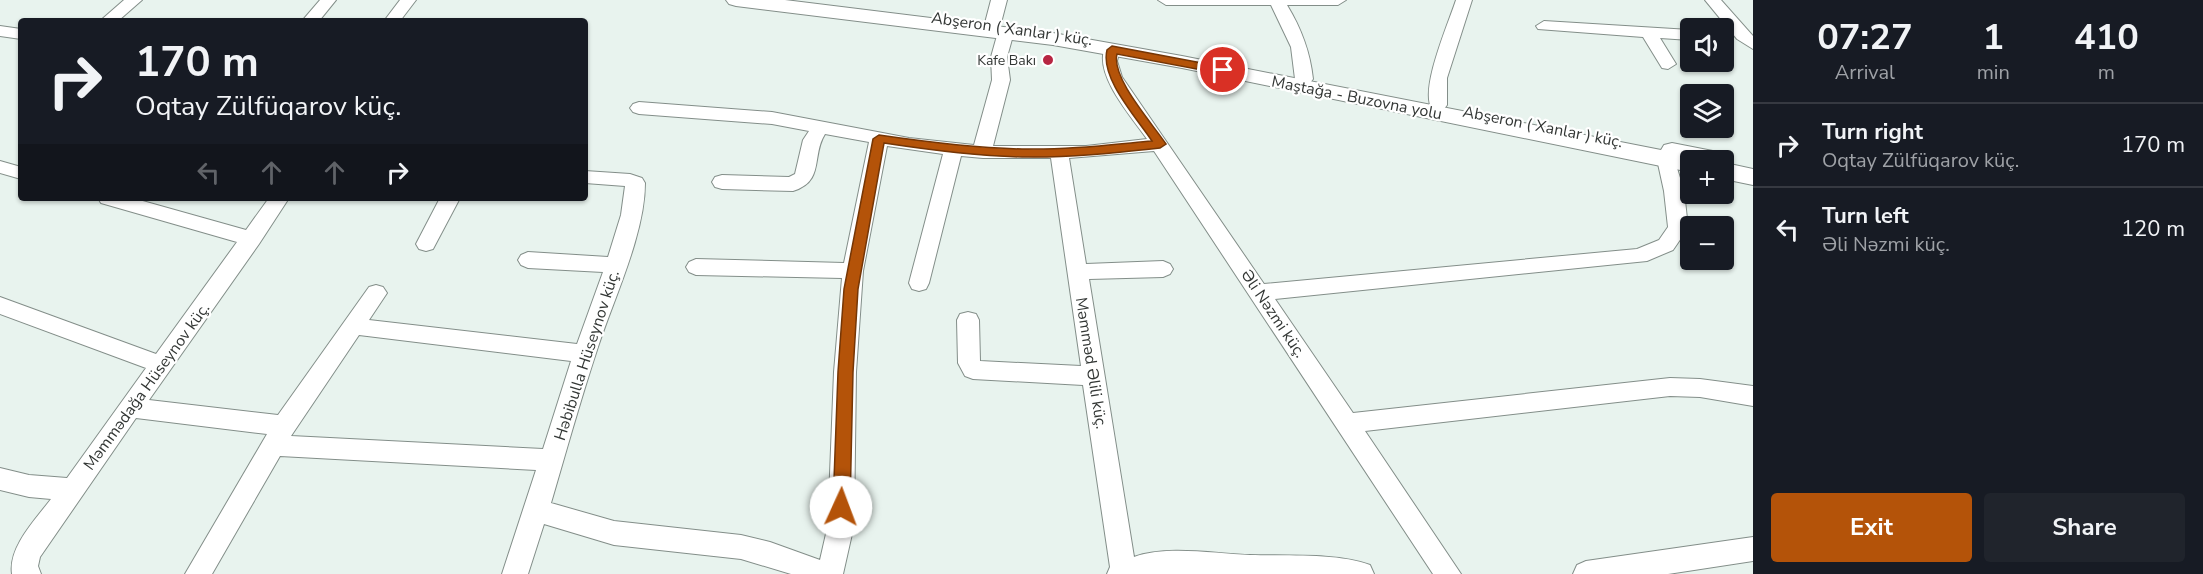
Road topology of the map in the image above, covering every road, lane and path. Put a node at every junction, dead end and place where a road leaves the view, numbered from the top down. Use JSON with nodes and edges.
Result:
{"nodes":[{"id":1,"x":134,"y":0,"type":"edge"},
{"id":2,"x":328,"y":0,"type":"edge"},
{"id":3,"x":408,"y":0,"type":"edge"},
{"id":4,"x":736,"y":0,"type":"edge"},
{"id":5,"x":798,"y":0,"type":"edge"},
{"id":6,"x":999,"y":0,"type":"edge"},
{"id":7,"x":1166,"y":0,"type":"edge"},
{"id":8,"x":1338,"y":0,"type":"edge"},
{"id":9,"x":1464,"y":0,"type":"edge"},
{"id":10,"x":1713,"y":0,"type":"edge"},
{"id":11,"x":1277,"y":1,"type":"edge"},
{"id":12,"x":112,"y":18,"type":"edge"},
{"id":13,"x":313,"y":18,"type":"edge"},
{"id":14,"x":394,"y":18,"type":"edge"},
{"id":15,"x":1544,"y":26,"type":"dead end"},
{"id":16,"x":999,"y":27,"type":"junction"},
{"id":17,"x":0,"y":31,"type":"edge"},
{"id":18,"x":1650,"y":33,"type":"junction"},
{"id":19,"x":18,"y":34,"type":"edge"},
{"id":20,"x":1680,"y":34,"type":"edge"},
{"id":21,"x":1734,"y":37,"type":"edge"},
{"id":22,"x":1750,"y":39,"type":"edge"},
{"id":23,"x":1113,"y":46,"type":"junction"},
{"id":24,"x":1668,"y":64,"type":"dead end"},
{"id":25,"x":1304,"y":79,"type":"junction"},
{"id":26,"x":1438,"y":105,"type":"junction"},
{"id":27,"x":639,"y":108,"type":"dead end"},
{"id":28,"x":820,"y":127,"type":"junction"},
{"id":29,"x":879,"y":139,"type":"junction"},
{"id":30,"x":1160,"y":144,"type":"junction"},
{"id":31,"x":953,"y":149,"type":"junction"},
{"id":32,"x":983,"y":152,"type":"junction"},
{"id":33,"x":1059,"y":153,"type":"junction"},
{"id":34,"x":1680,"y":153,"type":"edge"},
{"id":35,"x":1666,"y":159,"type":"junction"},
{"id":36,"x":1680,"y":162,"type":"edge"},
{"id":37,"x":1734,"y":163,"type":"edge"},
{"id":38,"x":0,"y":167,"type":"edge"},
{"id":39,"x":1753,"y":167,"type":"edge"},
{"id":40,"x":18,"y":172,"type":"edge"},
{"id":41,"x":1734,"y":173,"type":"edge"},
{"id":42,"x":588,"y":177,"type":"edge"},
{"id":43,"x":1753,"y":177,"type":"edge"},
{"id":44,"x":722,"y":182,"type":"dead end"},
{"id":45,"x":119,"y":201,"type":"edge"},
{"id":46,"x":277,"y":201,"type":"edge"},
{"id":47,"x":448,"y":201,"type":"edge"},
{"id":48,"x":252,"y":239,"type":"junction"},
{"id":49,"x":426,"y":244,"type":"dead end"},
{"id":50,"x":528,"y":260,"type":"dead end"},
{"id":51,"x":616,"y":264,"type":"junction"},
{"id":52,"x":696,"y":267,"type":"dead end"},
{"id":53,"x":1163,"y":269,"type":"dead end"},
{"id":54,"x":853,"y":271,"type":"junction"},
{"id":55,"x":1078,"y":272,"type":"junction"},
{"id":56,"x":919,"y":283,"type":"dead end"},
{"id":57,"x":1260,"y":292,"type":"junction"},
{"id":58,"x":376,"y":293,"type":"dead end"},
{"id":59,"x":0,"y":305,"type":"edge"},
{"id":60,"x":968,"y":320,"type":"dead end"},
{"id":61,"x":351,"y":326,"type":"junction"},
{"id":62,"x":584,"y":354,"type":"junction"},
{"id":63,"x":162,"y":365,"type":"junction"},
{"id":64,"x":1094,"y":376,"type":"junction"},
{"id":65,"x":1753,"y":396,"type":"edge"},
{"id":66,"x":131,"y":408,"type":"junction"},
{"id":67,"x":1348,"y":423,"type":"junction"},
{"id":68,"x":278,"y":436,"type":"junction"},
{"id":69,"x":552,"y":460,"type":"junction"},
{"id":70,"x":0,"y":479,"type":"edge"},
{"id":71,"x":72,"y":489,"type":"junction"},
{"id":72,"x":536,"y":510,"type":"junction"},
{"id":73,"x":1753,"y":549,"type":"edge"},
{"id":74,"x":1674,"y":567,"type":"edge"},
{"id":75,"x":24,"y":573,"type":"edge"},
{"id":76,"x":198,"y":574,"type":"edge"},
{"id":77,"x":515,"y":574,"type":"edge"},
{"id":78,"x":824,"y":574,"type":"edge"},
{"id":79,"x":830,"y":574,"type":"edge"},
{"id":80,"x":1123,"y":574,"type":"edge"},
{"id":81,"x":1361,"y":574,"type":"edge"},
{"id":82,"x":1448,"y":574,"type":"edge"},
{"id":83,"x":1586,"y":574,"type":"edge"}],
"edges":[{"from":1,"to":12,"type":"street"},
{"from":2,"to":13,"type":"street"},
{"from":3,"to":14,"type":"street"},
{"from":4,"to":16,"type":"main road","name":"Maştağa - Buzovna yolu"},
{"from":5,"to":16,"type":"main road","name":"Abşeron ( Xanlar ) küç."},
{"from":6,"to":16,"type":"street"},
{"from":7,"to":11,"type":"street"},
{"from":8,"to":11,"type":"street"},
{"from":9,"to":26,"type":"street"},
{"from":10,"to":22,"type":"street"},
{"from":11,"to":25,"type":"street"},
{"from":15,"to":18,"type":"street"},
{"from":16,"to":23,"type":"main road","name":"Maştağa - Buzovna yolu"},
{"from":16,"to":32,"type":"street"},
{"from":17,"to":19,"type":"street"},
{"from":18,"to":20,"type":"street"},
{"from":18,"to":24,"type":"street"},
{"from":21,"to":22,"type":"street"},
{"from":23,"to":25,"type":"main road","name":"Abşeron ( Xanlar ) küç."},
{"from":23,"to":30,"type":"street","name":"Əli Nəzmi küç."},
{"from":23,"to":35,"type":"main road","name":"Maştağa - Buzovna yolu"},
{"from":25,"to":26,"type":"main road","name":"Abşeron ( Xanlar ) küç."},
{"from":26,"to":34,"type":"main road","name":"Abşeron ( Xanlar ) küç."},
{"from":27,"to":28,"type":"street"},
{"from":28,"to":29,"type":"street"},
{"from":28,"to":44,"type":"street"},
{"from":29,"to":31,"type":"street"},
{"from":29,"to":54,"type":"street"},
{"from":30,"to":33,"type":"street"},
{"from":30,"to":57,"type":"street","name":"Əli Nəzmi küç."},
{"from":31,"to":32,"type":"street"},
{"from":31,"to":56,"type":"street"},
{"from":32,"to":33,"type":"street"},
{"from":33,"to":55,"type":"street","name":"Məmməd Əlili küç."},
{"from":35,"to":36,"type":"main road","name":"Maştağa - Buzovna yolu"},
{"from":35,"to":57,"type":"street"},
{"from":37,"to":39,"type":"main road","name":"Abşeron ( Xanlar ) küç."},
{"from":38,"to":40,"type":"street"},
{"from":41,"to":43,"type":"main road"},
{"from":42,"to":51,"type":"street","name":"Həbibulla Hüseynov küç."},
{"from":45,"to":48,"type":"street"},
{"from":46,"to":48,"type":"street","name":"Məmmədağa Hüseynov küç."},
{"from":47,"to":49,"type":"street"},
{"from":48,"to":63,"type":"street","name":"Məmmədağa Hüseynov küç."},
{"from":50,"to":51,"type":"street"},
{"from":51,"to":62,"type":"street","name":"Həbibulla Hüseynov küç."},
{"from":52,"to":54,"type":"street"},
{"from":53,"to":55,"type":"street"},
{"from":54,"to":79,"type":"street"},
{"from":55,"to":64,"type":"street","name":"Məmməd Əlili küç."},
{"from":57,"to":67,"type":"street","name":"Əli Nəzmi küç."},
{"from":58,"to":61,"type":"street"},
{"from":59,"to":63,"type":"street"},
{"from":60,"to":64,"type":"street"},
{"from":61,"to":62,"type":"street"},
{"from":61,"to":68,"type":"street"},
{"from":62,"to":69,"type":"street","name":"Həbibulla Hüseynov küç."},
{"from":63,"to":66,"type":"street","name":"Məmmədağa Hüseynov küç."},
{"from":64,"to":80,"type":"street","name":"Məmməd Əlili küç."},
{"from":65,"to":67,"type":"street"},
{"from":66,"to":68,"type":"street"},
{"from":66,"to":71,"type":"street","name":"Məmmədağa Hüseynov küç."},
{"from":67,"to":82,"type":"street","name":"Əli Nəzmi küç."},
{"from":68,"to":69,"type":"street"},
{"from":68,"to":76,"type":"street"},
{"from":69,"to":72,"type":"street","name":"Həbibulla Hüseynov küç."},
{"from":70,"to":71,"type":"street"},
{"from":71,"to":75,"type":"street","name":"Məmmədağa Hüseynov küç."},
{"from":72,"to":77,"type":"street","name":"Həbibulla Hüseynov küç."},
{"from":72,"to":78,"type":"street"},
{"from":73,"to":74,"type":"street"},
{"from":74,"to":83,"type":"street"},
{"from":80,"to":81,"type":"street"}]}
